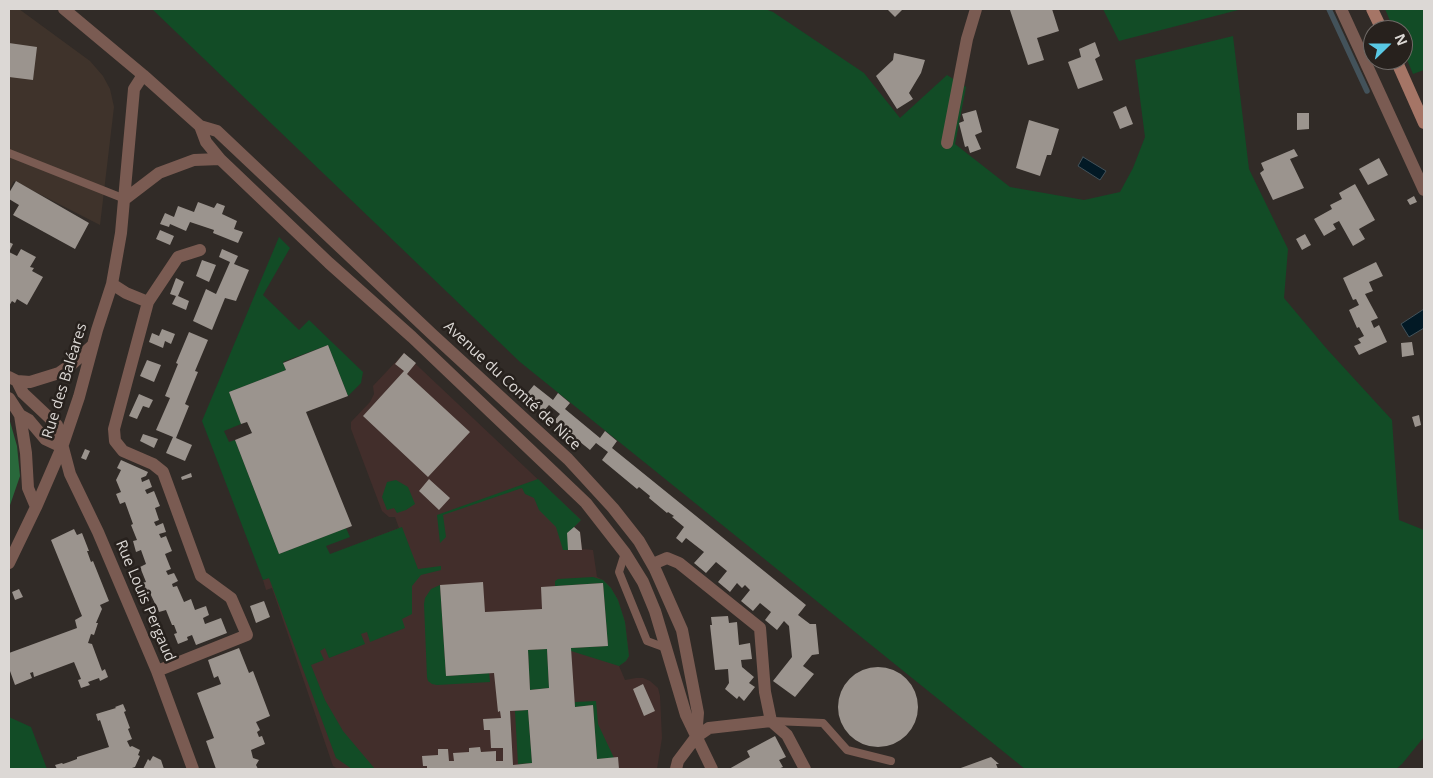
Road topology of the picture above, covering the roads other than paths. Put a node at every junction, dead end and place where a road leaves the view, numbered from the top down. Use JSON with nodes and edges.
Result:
{"nodes":[{"id":1,"x":64,"y":9,"type":"edge"},
{"id":2,"x":976,"y":9,"type":"edge"},
{"id":3,"x":1341,"y":9,"type":"edge"},
{"id":4,"x":1400,"y":70,"type":"edge"},
{"id":5,"x":144,"y":75,"type":"junction"},
{"id":6,"x":1424,"y":123,"type":"edge"},
{"id":7,"x":200,"y":126,"type":"junction"},
{"id":8,"x":947,"y":143,"type":"dead end"},
{"id":9,"x":9,"y":153,"type":"edge"},
{"id":10,"x":220,"y":159,"type":"junction"},
{"id":11,"x":1424,"y":190,"type":"edge"},
{"id":12,"x":125,"y":199,"type":"junction"},
{"id":13,"x":200,"y":250,"type":"dead end"},
{"id":14,"x":112,"y":284,"type":"junction"},
{"id":15,"x":148,"y":302,"type":"junction"},
{"id":16,"x":94,"y":343,"type":"junction"},
{"id":17,"x":13,"y":379,"type":"edge"},
{"id":18,"x":9,"y":398,"type":"edge"},
{"id":19,"x":20,"y":415,"type":"junction"},
{"id":20,"x":62,"y":447,"type":"junction"},
{"id":21,"x":36,"y":507,"type":"junction"},
{"id":22,"x":625,"y":553,"type":"junction"},
{"id":23,"x":9,"y":563,"type":"edge"},
{"id":24,"x":653,"y":564,"type":"junction"},
{"id":25,"x":666,"y":648,"type":"junction"},
{"id":26,"x":157,"y":671,"type":"junction"},
{"id":27,"x":771,"y":721,"type":"junction"},
{"id":28,"x":696,"y":737,"type":"junction"},
{"id":29,"x":890,"y":761,"type":"dead end"},
{"id":30,"x":193,"y":769,"type":"edge"},
{"id":31,"x":676,"y":769,"type":"edge"},
{"id":32,"x":712,"y":769,"type":"edge"},
{"id":33,"x":805,"y":769,"type":"edge"}],
"edges":[{"from":1,"to":5,"type":"street","name":"Avenue du Comté de Nice"},
{"from":2,"to":8,"type":"street"},
{"from":3,"to":11,"type":"street"},
{"from":4,"to":6,"type":"street"},
{"from":5,"to":7,"type":"street","name":"Avenue du Comté de Nice"},
{"from":5,"to":12,"type":"street","name":"Rue des Baléares"},
{"from":7,"to":10,"type":"street","name":"Avenue du Comté de Nice"},
{"from":7,"to":24,"type":"street","name":"Avenue du Comté de Nice"},
{"from":9,"to":12,"type":"lane"},
{"from":10,"to":12,"type":"street"},
{"from":10,"to":22,"type":"street","name":"Avenue du Comté de Nice"},
{"from":12,"to":14,"type":"street","name":"Rue des Baléares"},
{"from":13,"to":15,"type":"street"},
{"from":14,"to":15,"type":"street"},
{"from":14,"to":16,"type":"street","name":"Rue des Baléares"},
{"from":15,"to":26,"type":"street"},
{"from":16,"to":17,"type":"street"},
{"from":16,"to":20,"type":"street","name":"Rue des Baléares"},
{"from":17,"to":20,"type":"street","name":"Rue Louis Pergaud"},
{"from":18,"to":19,"type":"street"},
{"from":19,"to":20,"type":"street"},
{"from":19,"to":21,"type":"street"},
{"from":20,"to":21,"type":"street","name":"Rue des Baléares"},
{"from":20,"to":26,"type":"street","name":"Rue Louis Pergaud"},
{"from":21,"to":23,"type":"street","name":"Rue des Baléares"},
{"from":22,"to":25,"type":"street","name":"Avenue du Comté de Nice"},
{"from":22,"to":25,"type":"lane"},
{"from":24,"to":27,"type":"street"},
{"from":24,"to":28,"type":"street","name":"Avenue du Comté de Nice"},
{"from":25,"to":28,"type":"street","name":"Avenue du Comté de Nice"},
{"from":26,"to":30,"type":"street","name":"Rue Louis Pergaud"},
{"from":27,"to":28,"type":"street"},
{"from":27,"to":29,"type":"lane"},
{"from":27,"to":33,"type":"street"},
{"from":28,"to":31,"type":"street"},
{"from":28,"to":32,"type":"street"}]}
